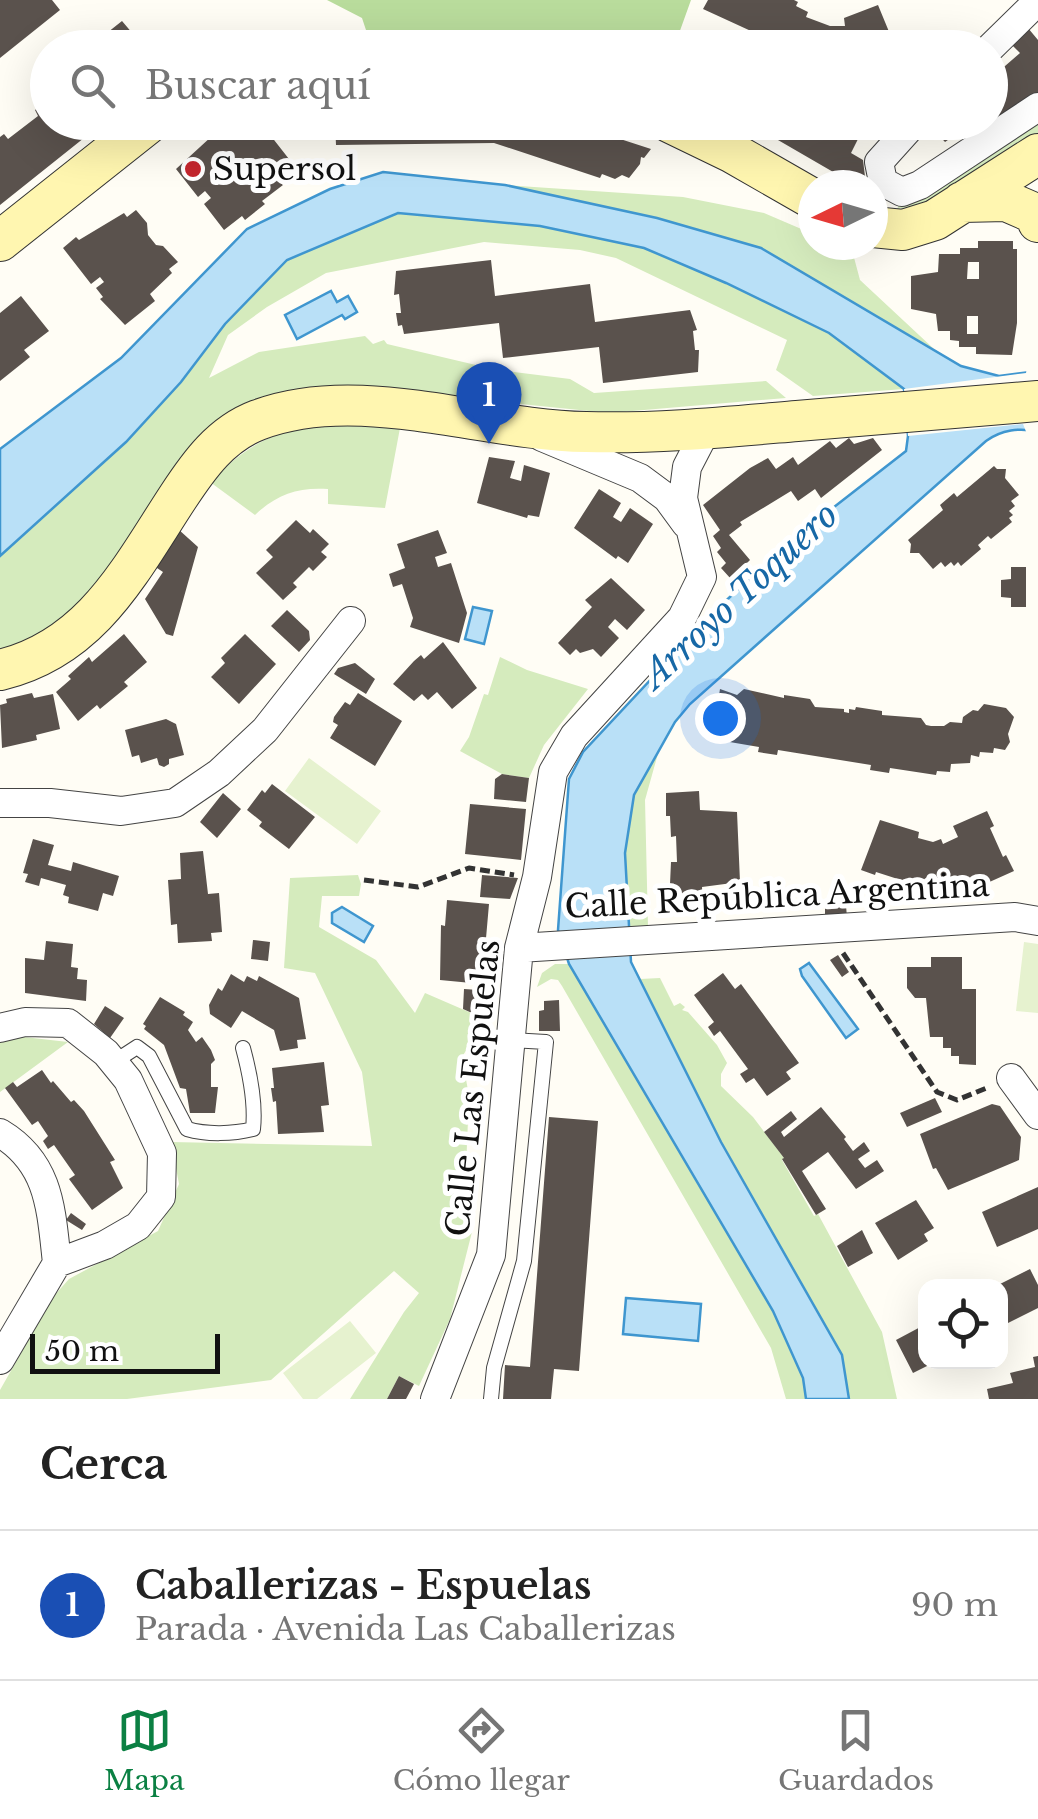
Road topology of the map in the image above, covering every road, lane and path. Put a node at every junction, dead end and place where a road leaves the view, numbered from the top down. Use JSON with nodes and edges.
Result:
{"nodes":[{"id":1,"x":1038,"y":1,"type":"edge"},
{"id":2,"x":1008,"y":30,"type":"edge"},
{"id":3,"x":1038,"y":107,"type":"edge"},
{"id":4,"x":1008,"y":127,"type":"edge"},
{"id":5,"x":127,"y":140,"type":"edge"},
{"id":6,"x":706,"y":140,"type":"edge"},
{"id":7,"x":899,"y":140,"type":"edge"},
{"id":8,"x":988,"y":140,"type":"edge"},
{"id":9,"x":1038,"y":154,"type":"edge"},
{"id":10,"x":798,"y":190,"type":"edge"},
{"id":11,"x":962,"y":202,"type":"junction"},
{"id":12,"x":1038,"y":222,"type":"edge"},
{"id":13,"x":888,"y":228,"type":"edge"},
{"id":14,"x":0,"y":241,"type":"edge"},
{"id":15,"x":1038,"y":401,"type":"edge"},
{"id":16,"x":518,"y":427,"type":"junction"},
{"id":17,"x":716,"y":428,"type":"junction"},
{"id":18,"x":691,"y":530,"type":"junction"},
{"id":19,"x":351,"y":621,"type":"dead end"},
{"id":20,"x":0,"y":670,"type":"edge"},
{"id":21,"x":0,"y":804,"type":"edge"},
{"id":22,"x":518,"y":875,"type":"dead end"},
{"id":23,"x":364,"y":880,"type":"dead end"},
{"id":24,"x":1038,"y":921,"type":"edge"},
{"id":25,"x":827,"y":929,"type":"junction"},
{"id":26,"x":532,"y":946,"type":"junction"},
{"id":27,"x":0,"y":1028,"type":"edge"},
{"id":28,"x":511,"y":1040,"type":"junction"},
{"id":29,"x":243,"y":1048,"type":"dead end"},
{"id":30,"x":114,"y":1062,"type":"junction"},
{"id":31,"x":1011,"y":1078,"type":"joint"},
{"id":32,"x":1038,"y":1115,"type":"edge"},
{"id":33,"x":0,"y":1132,"type":"edge"},
{"id":34,"x":58,"y":1264,"type":"junction"},
{"id":35,"x":0,"y":1360,"type":"edge"},
{"id":36,"x":435,"y":1399,"type":"edge"},
{"id":37,"x":491,"y":1399,"type":"edge"}],
"edges":[{"from":1,"to":2,"type":"street"},
{"from":3,"to":4,"type":"street"},
{"from":5,"to":14,"type":"main road"},
{"from":6,"to":10,"type":"main road"},
{"from":7,"to":8,"type":"street"},
{"from":9,"to":11,"type":"main road"},
{"from":11,"to":12,"type":"main road"},
{"from":11,"to":13,"type":"main road"},
{"from":15,"to":17,"type":"main road"},
{"from":16,"to":17,"type":"main road"},
{"from":16,"to":18,"type":"street"},
{"from":16,"to":20,"type":"main road"},
{"from":17,"to":18,"type":"street","name":"Calle Las Espuelas"},
{"from":18,"to":26,"type":"street","name":"Calle Las Espuelas"},
{"from":19,"to":21,"type":"street"},
{"from":22,"to":23,"type":"path"},
{"from":24,"to":25,"type":"street","name":"Calle República Argentina"},
{"from":25,"to":26,"type":"street","name":"Calle República Argentina"},
{"from":25,"to":31,"type":"path"},
{"from":26,"to":28,"type":"street","name":"Calle Las Espuelas"},
{"from":27,"to":30,"type":"street"},
{"from":28,"to":36,"type":"street","name":"Calle Las Espuelas"},
{"from":28,"to":37,"type":"lane"},
{"from":29,"to":30,"type":"lane"},
{"from":30,"to":34,"type":"street"},
{"from":31,"to":32,"type":"street"},
{"from":33,"to":34,"type":"street"},
{"from":34,"to":35,"type":"street"}]}
